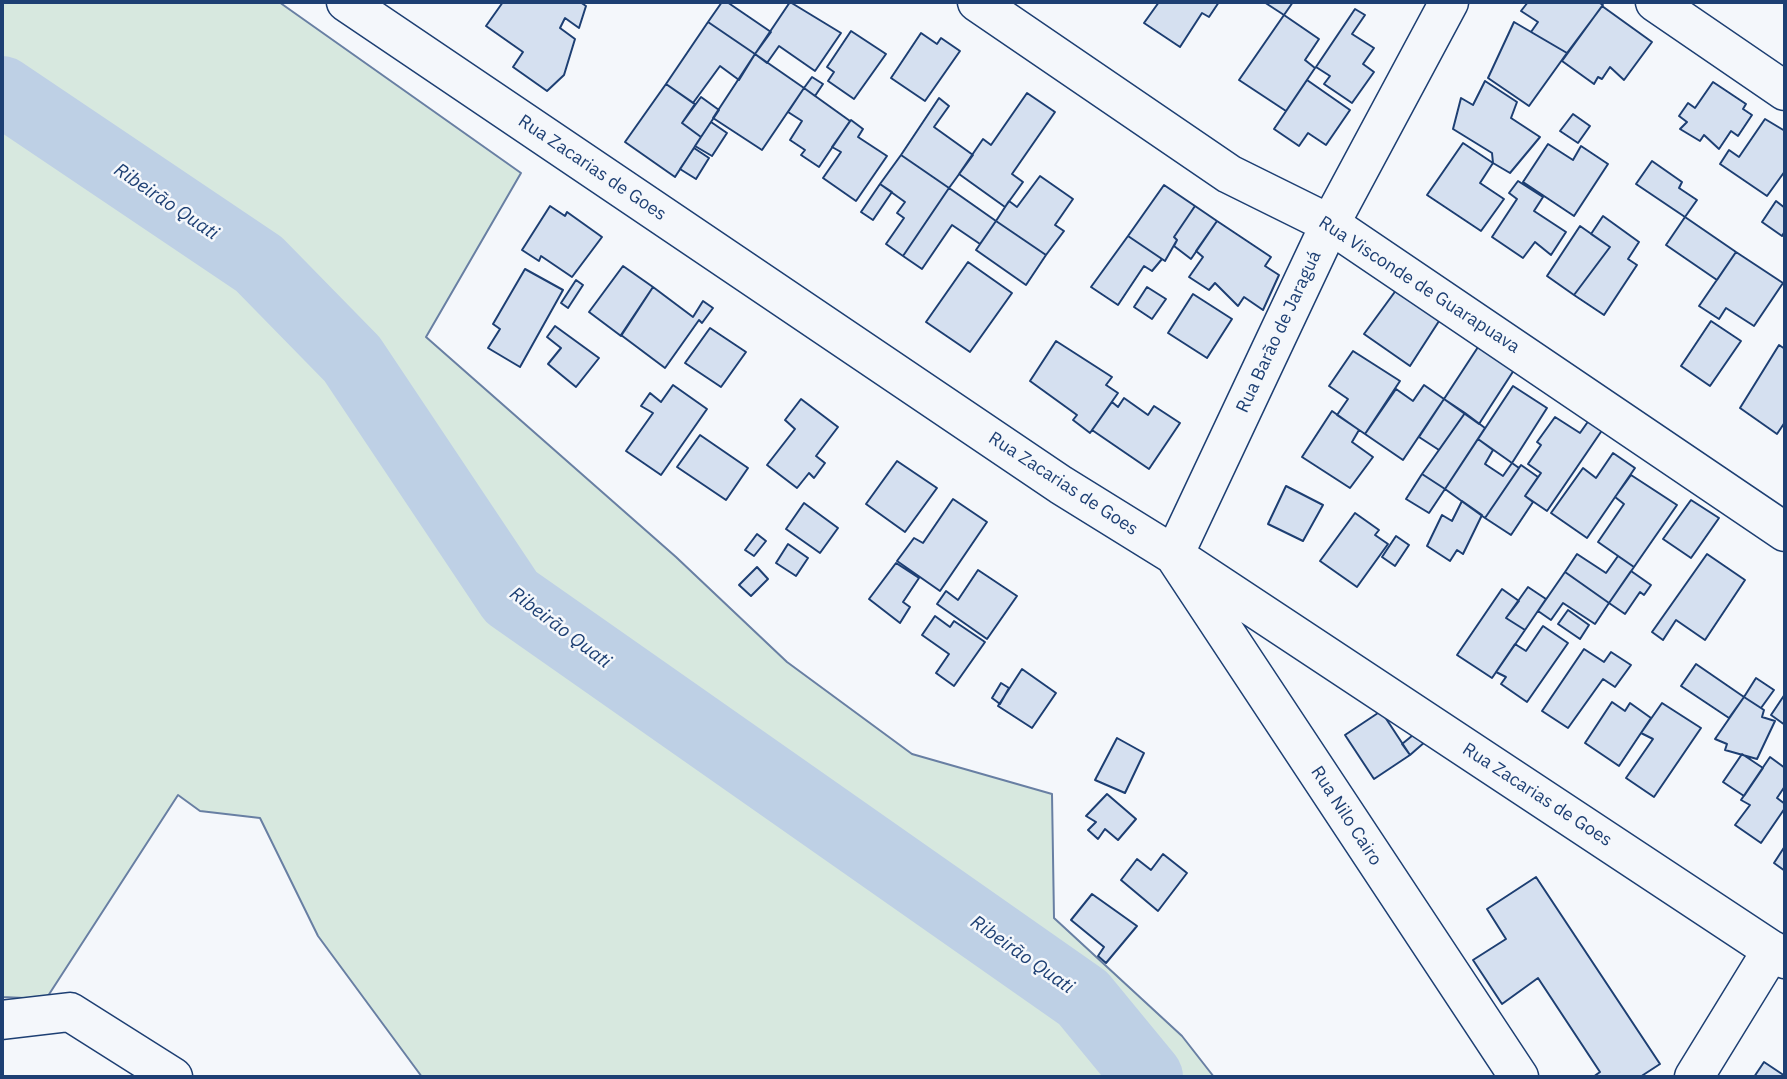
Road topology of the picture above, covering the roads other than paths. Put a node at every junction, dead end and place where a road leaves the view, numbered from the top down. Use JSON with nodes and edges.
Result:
{"nodes":[{"id":1,"x":346,"y":2,"type":"edge"},
{"id":2,"x":977,"y":2,"type":"edge"},
{"id":3,"x":1449,"y":2,"type":"edge"},
{"id":4,"x":1655,"y":2,"type":"edge"},
{"id":5,"x":1785,"y":91,"type":"edge"},
{"id":6,"x":1330,"y":224,"type":"junction"},
{"id":7,"x":1785,"y":532,"type":"edge"},
{"id":8,"x":1174,"y":555,"type":"junction"},
{"id":9,"x":1779,"y":955,"type":"edge"},
{"id":10,"x":2,"y":1020,"type":"edge"},
{"id":11,"x":173,"y":1077,"type":"edge"},
{"id":12,"x":1519,"y":1077,"type":"edge"},
{"id":13,"x":1694,"y":1077,"type":"edge"}],
"edges":[{"from":1,"to":8,"type":"street","name":"Rua Zacarias de Goes"},
{"from":2,"to":6,"type":"street","name":"Rua Visconde de Guarapuava"},
{"from":3,"to":6,"type":"street","name":"Rua Barão de Jaraguá"},
{"from":4,"to":5,"type":"street"},
{"from":6,"to":7,"type":"street","name":"Rua Visconde de Guarapuava"},
{"from":6,"to":8,"type":"street","name":"Rua Barão de Jaraguá"},
{"from":8,"to":9,"type":"street","name":"Rua Zacarias de Goes"},
{"from":8,"to":12,"type":"street","name":"Rua Nilo Cairo"},
{"from":9,"to":13,"type":"street"},
{"from":10,"to":11,"type":"street"}]}
